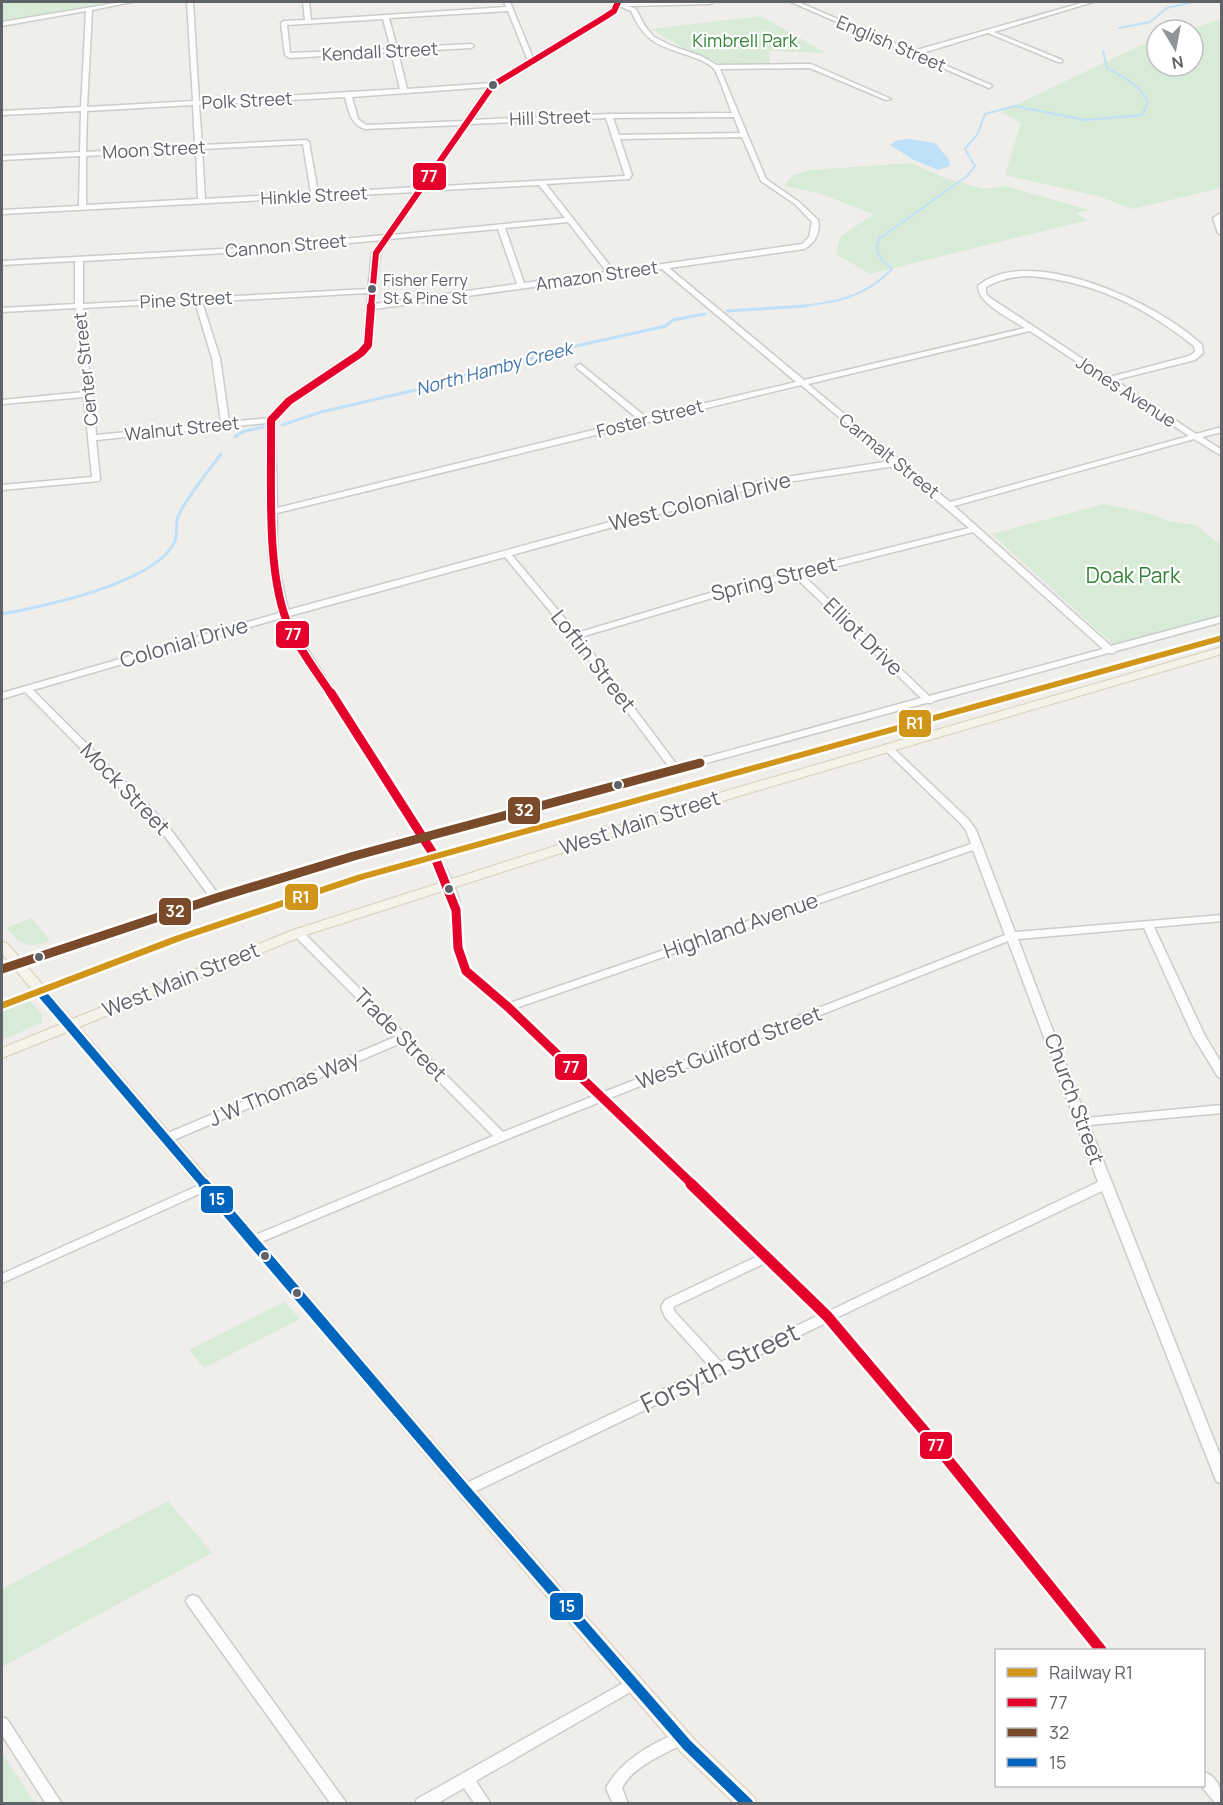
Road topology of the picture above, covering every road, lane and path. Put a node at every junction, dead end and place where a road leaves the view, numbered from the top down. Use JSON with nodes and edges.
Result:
{"nodes":[{"id":1,"x":129,"y":2,"type":"edge"},
{"id":2,"x":190,"y":2,"type":"edge"},
{"id":3,"x":306,"y":2,"type":"edge"},
{"id":4,"x":629,"y":2,"type":"edge"},
{"id":5,"x":710,"y":2,"type":"edge"},
{"id":6,"x":794,"y":2,"type":"edge"},
{"id":7,"x":1090,"y":2,"type":"edge"},
{"id":8,"x":619,"y":3,"type":"edge"},
{"id":9,"x":508,"y":5,"type":"edge"},
{"id":10,"x":89,"y":9,"type":"junction"},
{"id":11,"x":386,"y":17,"type":"junction"},
{"id":12,"x":308,"y":20,"type":"junction"},
{"id":13,"x":2,"y":24,"type":"edge"},
{"id":14,"x":990,"y":32,"type":"junction"},
{"id":15,"x":471,"y":46,"type":"dead end"},
{"id":16,"x":394,"y":51,"type":"junction"},
{"id":17,"x":914,"y":53,"type":"junction"},
{"id":18,"x":1060,"y":61,"type":"dead end"},
{"id":19,"x":531,"y":62,"type":"junction"},
{"id":20,"x":716,"y":67,"type":"junction"},
{"id":21,"x":493,"y":85,"type":"junction"},
{"id":22,"x":989,"y":86,"type":"dead end"},
{"id":23,"x":404,"y":92,"type":"junction"},
{"id":24,"x":348,"y":95,"type":"junction"},
{"id":25,"x":888,"y":99,"type":"dead end"},
{"id":26,"x":195,"y":103,"type":"junction"},
{"id":27,"x":83,"y":109,"type":"junction"},
{"id":28,"x":2,"y":112,"type":"edge"},
{"id":29,"x":737,"y":115,"type":"junction"},
{"id":30,"x":609,"y":116,"type":"junction"},
{"id":31,"x":468,"y":121,"type":"junction"},
{"id":32,"x":744,"y":135,"type":"junction"},
{"id":33,"x":616,"y":138,"type":"junction"},
{"id":34,"x":198,"y":147,"type":"junction"},
{"id":35,"x":82,"y":154,"type":"junction"},
{"id":36,"x":2,"y":158,"type":"edge"},
{"id":37,"x":541,"y":183,"type":"junction"},
{"id":38,"x":420,"y":189,"type":"junction"},
{"id":39,"x":315,"y":196,"type":"junction"},
{"id":40,"x":202,"y":202,"type":"junction"},
{"id":41,"x":81,"y":208,"type":"junction"},
{"id":42,"x":2,"y":212,"type":"edge"},
{"id":43,"x":1221,"y":214,"type":"edge"},
{"id":44,"x":570,"y":220,"type":"junction"},
{"id":45,"x":501,"y":227,"type":"junction"},
{"id":46,"x":1221,"y":233,"type":"edge"},
{"id":47,"x":385,"y":237,"type":"junction"},
{"id":48,"x":79,"y":259,"type":"junction"},
{"id":49,"x":2,"y":263,"type":"edge"},
{"id":50,"x":664,"y":267,"type":"junction"},
{"id":51,"x":613,"y":274,"type":"junction"},
{"id":52,"x":521,"y":286,"type":"junction"},
{"id":53,"x":371,"y":291,"type":"junction"},
{"id":54,"x":198,"y":300,"type":"junction"},
{"id":55,"x":79,"y":306,"type":"junction"},
{"id":56,"x":371,"y":307,"type":"junction"},
{"id":57,"x":2,"y":310,"type":"edge"},
{"id":58,"x":1030,"y":329,"type":"junction"},
{"id":59,"x":580,"y":366,"type":"dead end"},
{"id":60,"x":1108,"y":380,"type":"junction"},
{"id":61,"x":800,"y":383,"type":"junction"},
{"id":62,"x":89,"y":394,"type":"junction"},
{"id":63,"x":2,"y":402,"type":"edge"},
{"id":64,"x":271,"y":420,"type":"junction"},
{"id":65,"x":644,"y":420,"type":"junction"},
{"id":66,"x":225,"y":425,"type":"junction"},
{"id":67,"x":1221,"y":429,"type":"edge"},
{"id":68,"x":1195,"y":436,"type":"junction"},
{"id":69,"x":93,"y":438,"type":"junction"},
{"id":70,"x":1221,"y":454,"type":"edge"},
{"id":71,"x":896,"y":463,"type":"junction"},
{"id":72,"x":2,"y":488,"type":"edge"},
{"id":73,"x":948,"y":505,"type":"junction"},
{"id":74,"x":272,"y":512,"type":"junction"},
{"id":75,"x":976,"y":529,"type":"junction"},
{"id":76,"x":507,"y":554,"type":"junction"},
{"id":77,"x":796,"y":573,"type":"junction"},
{"id":78,"x":284,"y":614,"type":"junction"},
{"id":79,"x":1221,"y":619,"type":"edge"},
{"id":80,"x":575,"y":636,"type":"junction"},
{"id":81,"x":1221,"y":650,"type":"edge"},
{"id":82,"x":1111,"y":651,"type":"junction"},
{"id":83,"x":26,"y":688,"type":"junction"},
{"id":84,"x":2,"y":696,"type":"edge"},
{"id":85,"x":929,"y":700,"type":"junction"},
{"id":86,"x":887,"y":747,"type":"junction"},
{"id":87,"x":676,"y":770,"type":"junction"},
{"id":88,"x":424,"y":837,"type":"junction"},
{"id":89,"x":975,"y":846,"type":"junction"},
{"id":90,"x":448,"y":883,"type":"junction"},
{"id":91,"x":216,"y":897,"type":"junction"},
{"id":92,"x":1221,"y":918,"type":"edge"},
{"id":93,"x":1147,"y":924,"type":"junction"},
{"id":94,"x":298,"y":933,"type":"junction"},
{"id":95,"x":1012,"y":936,"type":"junction"},
{"id":96,"x":2,"y":946,"type":"edge"},
{"id":97,"x":16,"y":963,"type":"junction"},
{"id":98,"x":2,"y":969,"type":"edge"},
{"id":99,"x":508,"y":1007,"type":"junction"},
{"id":100,"x":69,"y":1025,"type":"junction"},
{"id":101,"x":403,"y":1038,"type":"junction"},
{"id":102,"x":2,"y":1053,"type":"edge"},
{"id":103,"x":1221,"y":1074,"type":"edge"},
{"id":104,"x":603,"y":1098,"type":"junction"},
{"id":105,"x":1221,"y":1108,"type":"edge"},
{"id":106,"x":1083,"y":1122,"type":"junction"},
{"id":107,"x":501,"y":1137,"type":"junction"},
{"id":108,"x":165,"y":1139,"type":"junction"},
{"id":109,"x":1105,"y":1184,"type":"junction"},
{"id":110,"x":206,"y":1186,"type":"junction"},
{"id":111,"x":252,"y":1241,"type":"junction"},
{"id":112,"x":766,"y":1257,"type":"junction"},
{"id":113,"x":2,"y":1279,"type":"edge"},
{"id":114,"x":827,"y":1316,"type":"junction"},
{"id":115,"x":719,"y":1368,"type":"junction"},
{"id":116,"x":1221,"y":1478,"type":"edge"},
{"id":117,"x":465,"y":1490,"type":"junction"},
{"id":118,"x":193,"y":1601,"type":"dead end"},
{"id":119,"x":1100,"y":1649,"type":"edge"},
{"id":120,"x":634,"y":1683,"type":"junction"},
{"id":121,"x":2,"y":1723,"type":"edge"},
{"id":122,"x":681,"y":1738,"type":"junction"},
{"id":123,"x":466,"y":1779,"type":"junction"},
{"id":124,"x":1205,"y":1780,"type":"edge"},
{"id":125,"x":1221,"y":1800,"type":"edge"},
{"id":126,"x":55,"y":1803,"type":"edge"},
{"id":127,"x":340,"y":1803,"type":"edge"},
{"id":128,"x":422,"y":1803,"type":"edge"},
{"id":129,"x":484,"y":1803,"type":"edge"},
{"id":130,"x":621,"y":1803,"type":"edge"},
{"id":131,"x":748,"y":1803,"type":"edge"}],
"edges":[{"from":1,"to":10,"type":"street"},
{"from":2,"to":26,"type":"street"},
{"from":3,"to":12,"type":"street"},
{"from":4,"to":8,"type":"street"},
{"from":5,"to":8,"type":"street"},
{"from":6,"to":17,"type":"street","name":"English Street"},
{"from":7,"to":14,"type":"street"},
{"from":8,"to":19,"type":"street"},
{"from":8,"to":20,"type":"street"},
{"from":9,"to":11,"type":"street"},
{"from":9,"to":19,"type":"street"},
{"from":10,"to":13,"type":"street"},
{"from":10,"to":27,"type":"street"},
{"from":11,"to":12,"type":"street"},
{"from":11,"to":16,"type":"street"},
{"from":12,"to":16,"type":"street","name":"Kendall Street"},
{"from":14,"to":17,"type":"street"},
{"from":14,"to":18,"type":"street"},
{"from":15,"to":16,"type":"street","name":"Kendall Street"},
{"from":16,"to":23,"type":"street"},
{"from":17,"to":22,"type":"street","name":"English Street"},
{"from":19,"to":21,"type":"street"},
{"from":20,"to":25,"type":"street"},
{"from":20,"to":29,"type":"street"},
{"from":21,"to":23,"type":"street","name":"Polk Street"},
{"from":21,"to":31,"type":"street"},
{"from":23,"to":24,"type":"street","name":"Polk Street"},
{"from":24,"to":26,"type":"street","name":"Polk Street"},
{"from":24,"to":31,"type":"street","name":"Hill Street"},
{"from":26,"to":27,"type":"street","name":"Polk Street"},
{"from":26,"to":34,"type":"street"},
{"from":27,"to":28,"type":"street","name":"Polk Street"},
{"from":27,"to":35,"type":"street"},
{"from":29,"to":30,"type":"street","name":"Hill Street"},
{"from":29,"to":32,"type":"street"},
{"from":30,"to":31,"type":"street","name":"Hill Street"},
{"from":30,"to":33,"type":"street"},
{"from":31,"to":38,"type":"street"},
{"from":32,"to":33,"type":"street"},
{"from":32,"to":50,"type":"street","name":"Amazon Street"},
{"from":33,"to":37,"type":"street","name":"Hinkle Street"},
{"from":34,"to":35,"type":"street","name":"Moon Street"},
{"from":34,"to":39,"type":"street","name":"Moon Street"},
{"from":34,"to":40,"type":"street"},
{"from":35,"to":36,"type":"street","name":"Moon Street"},
{"from":35,"to":41,"type":"street"},
{"from":37,"to":38,"type":"street","name":"Hinkle Street"},
{"from":37,"to":44,"type":"street"},
{"from":38,"to":39,"type":"street","name":"Hinkle Street"},
{"from":38,"to":47,"type":"street"},
{"from":39,"to":40,"type":"street","name":"Hinkle Street"},
{"from":40,"to":41,"type":"street","name":"Hinkle Street"},
{"from":41,"to":42,"type":"street","name":"Hinkle Street"},
{"from":43,"to":46,"type":"street"},
{"from":44,"to":45,"type":"street","name":"Cannon Street"},
{"from":44,"to":51,"type":"street"},
{"from":45,"to":47,"type":"street","name":"Cannon Street"},
{"from":45,"to":52,"type":"street"},
{"from":47,"to":48,"type":"street","name":"Cannon Street"},
{"from":47,"to":53,"type":"street"},
{"from":48,"to":49,"type":"street","name":"Cannon Street"},
{"from":48,"to":55,"type":"street","name":"Center Street"},
{"from":50,"to":51,"type":"street","name":"Amazon Street"},
{"from":50,"to":61,"type":"street","name":"Carmalt Street"},
{"from":51,"to":52,"type":"street","name":"Amazon Street"},
{"from":52,"to":56,"type":"street","name":"Amazon Street"},
{"from":53,"to":54,"type":"street","name":"Pine Street"},
{"from":53,"to":56,"type":"street"},
{"from":54,"to":55,"type":"street","name":"Pine Street"},
{"from":54,"to":66,"type":"street"},
{"from":55,"to":57,"type":"street","name":"Pine Street"},
{"from":55,"to":62,"type":"street","name":"Center Street"},
{"from":56,"to":64,"type":"street"},
{"from":58,"to":60,"type":"street","name":"Jones Avenue"},
{"from":58,"to":60,"type":"street","name":"Jones Avenue"},
{"from":58,"to":61,"type":"street","name":"Foster Street"},
{"from":59,"to":65,"type":"street"},
{"from":60,"to":68,"type":"street","name":"Jones Avenue"},
{"from":61,"to":65,"type":"street","name":"Foster Street"},
{"from":61,"to":71,"type":"street","name":"Carmalt Street"},
{"from":62,"to":63,"type":"street"},
{"from":62,"to":69,"type":"street","name":"Center Street"},
{"from":64,"to":66,"type":"street","name":"Walnut Street"},
{"from":64,"to":74,"type":"street"},
{"from":65,"to":74,"type":"street","name":"Foster Street"},
{"from":66,"to":69,"type":"street","name":"Walnut Street"},
{"from":67,"to":68,"type":"street"},
{"from":68,"to":70,"type":"street","name":"Jones Avenue"},
{"from":68,"to":73,"type":"street"},
{"from":69,"to":72,"type":"street","name":"Center Street"},
{"from":71,"to":73,"type":"street","name":"Carmalt Street"},
{"from":71,"to":76,"type":"street","name":"West Colonial Drive"},
{"from":73,"to":75,"type":"street","name":"Carmalt Street"},
{"from":74,"to":78,"type":"street"},
{"from":75,"to":77,"type":"street","name":"Spring Street"},
{"from":75,"to":82,"type":"street","name":"Carmalt Street"},
{"from":76,"to":78,"type":"street","name":"Colonial Drive"},
{"from":76,"to":80,"type":"street","name":"Loftin Street"},
{"from":77,"to":80,"type":"street","name":"Spring Street"},
{"from":77,"to":85,"type":"street","name":"Elliot Drive"},
{"from":78,"to":83,"type":"street","name":"Colonial Drive"},
{"from":78,"to":88,"type":"street"},
{"from":79,"to":82,"type":"street","name":"West Main Street"},
{"from":80,"to":87,"type":"street","name":"Loftin Street"},
{"from":81,"to":86,"type":"main road","name":"West Main Street"},
{"from":82,"to":85,"type":"street","name":"West Main Street"},
{"from":83,"to":84,"type":"street","name":"Colonial Drive"},
{"from":83,"to":91,"type":"street","name":"Mock Street"},
{"from":85,"to":87,"type":"street","name":"West Main Street"},
{"from":86,"to":89,"type":"street","name":"Church Street"},
{"from":86,"to":90,"type":"main road","name":"West Main Street"},
{"from":87,"to":88,"type":"street","name":"West Main Street"},
{"from":88,"to":90,"type":"street"},
{"from":88,"to":91,"type":"street","name":"West Main Street"},
{"from":89,"to":95,"type":"street","name":"Church Street"},
{"from":89,"to":99,"type":"street","name":"Highland Avenue"},
{"from":90,"to":94,"type":"main road","name":"West Main Street"},
{"from":90,"to":99,"type":"street"},
{"from":91,"to":97,"type":"street","name":"West Main Street"},
{"from":92,"to":93,"type":"street","name":"West Guilford Street"},
{"from":93,"to":95,"type":"street","name":"West Guilford Street"},
{"from":93,"to":103,"type":"street"},
{"from":94,"to":100,"type":"main road","name":"West Main Street"},
{"from":94,"to":101,"type":"street","name":"Trade Street"},
{"from":95,"to":104,"type":"street","name":"West Guilford Street"},
{"from":95,"to":106,"type":"street","name":"Church Street"},
{"from":96,"to":97,"type":"main road"},
{"from":97,"to":98,"type":"street","name":"West Main Street"},
{"from":97,"to":100,"type":"main road"},
{"from":99,"to":104,"type":"street"},
{"from":100,"to":102,"type":"main road","name":"West Main Street"},
{"from":100,"to":108,"type":"main road"},
{"from":101,"to":107,"type":"street","name":"Trade Street"},
{"from":101,"to":108,"type":"street","name":"J W Thomas Way"},
{"from":104,"to":107,"type":"street","name":"West Guilford Street"},
{"from":104,"to":112,"type":"street"},
{"from":105,"to":106,"type":"street"},
{"from":106,"to":109,"type":"street","name":"Church Street"},
{"from":107,"to":111,"type":"street","name":"West Guilford Street"},
{"from":108,"to":110,"type":"main road"},
{"from":109,"to":114,"type":"street","name":"Forsyth Street"},
{"from":109,"to":116,"type":"street","name":"Church Street"},
{"from":110,"to":111,"type":"main road"},
{"from":110,"to":113,"type":"street"},
{"from":111,"to":117,"type":"main road"},
{"from":112,"to":114,"type":"street"},
{"from":112,"to":115,"type":"street"},
{"from":114,"to":115,"type":"street","name":"Forsyth Street"},
{"from":114,"to":119,"type":"street"},
{"from":115,"to":117,"type":"street","name":"Forsyth Street"},
{"from":117,"to":120,"type":"main road"},
{"from":118,"to":127,"type":"street"},
{"from":120,"to":122,"type":"main road"},
{"from":120,"to":123,"type":"street"},
{"from":121,"to":126,"type":"street"},
{"from":122,"to":130,"type":"street"},
{"from":122,"to":131,"type":"main road"},
{"from":123,"to":128,"type":"street"},
{"from":123,"to":129,"type":"street"},
{"from":124,"to":125,"type":"street"}]}
